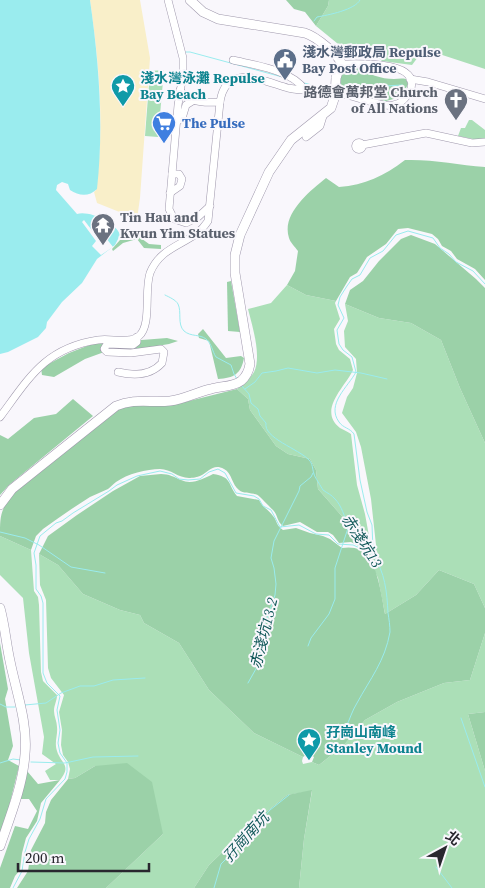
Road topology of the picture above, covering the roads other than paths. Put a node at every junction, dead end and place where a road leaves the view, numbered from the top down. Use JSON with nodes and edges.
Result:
{"nodes":[{"id":1,"x":168,"y":0,"type":"edge"},
{"id":2,"x":190,"y":0,"type":"edge"},
{"id":3,"x":233,"y":60,"type":"dead end"},
{"id":4,"x":338,"y":64,"type":"junction"},
{"id":5,"x":410,"y":79,"type":"junction"},
{"id":6,"x":304,"y":89,"type":"junction"},
{"id":7,"x":180,"y":90,"type":"junction"},
{"id":8,"x":485,"y":99,"type":"edge"},
{"id":9,"x":194,"y":100,"type":"junction"},
{"id":10,"x":220,"y":102,"type":"junction"},
{"id":11,"x":324,"y":113,"type":"junction"},
{"id":12,"x":178,"y":121,"type":"junction"},
{"id":13,"x":306,"y":137,"type":"dead end"},
{"id":14,"x":485,"y":142,"type":"edge"},
{"id":15,"x":362,"y":145,"type":"dead end"},
{"id":16,"x":172,"y":174,"type":"junction"},
{"id":17,"x":170,"y":193,"type":"junction"},
{"id":18,"x":210,"y":206,"type":"junction"},
{"id":19,"x":137,"y":337,"type":"junction"},
{"id":20,"x":118,"y":372,"type":"dead end"},
{"id":21,"x":0,"y":417,"type":"edge"},
{"id":22,"x":0,"y":505,"type":"edge"},
{"id":23,"x":0,"y":608,"type":"edge"},
{"id":24,"x":0,"y":846,"type":"edge"}],
"edges":[{"from":1,"to":7,"type":"street"},
{"from":2,"to":4,"type":"main road"},
{"from":3,"to":6,"type":"street"},
{"from":4,"to":5,"type":"street"},
{"from":4,"to":11,"type":"main road","bridge":true},
{"from":5,"to":6,"type":"street"},
{"from":5,"to":8,"type":"street"},
{"from":6,"to":10,"type":"street"},
{"from":7,"to":9,"type":"street"},
{"from":7,"to":12,"type":"street"},
{"from":9,"to":10,"type":"street"},
{"from":9,"to":12,"type":"street"},
{"from":10,"to":18,"type":"street"},
{"from":11,"to":13,"type":"street"},
{"from":11,"to":22,"type":"main road"},
{"from":12,"to":16,"type":"street"},
{"from":14,"to":15,"type":"street"},
{"from":16,"to":17,"type":"street"},
{"from":16,"to":17,"type":"street"},
{"from":17,"to":18,"type":"street"},
{"from":18,"to":19,"type":"street"},
{"from":19,"to":20,"type":"street"},
{"from":19,"to":21,"type":"street"},
{"from":23,"to":24,"type":"main road"}]}
